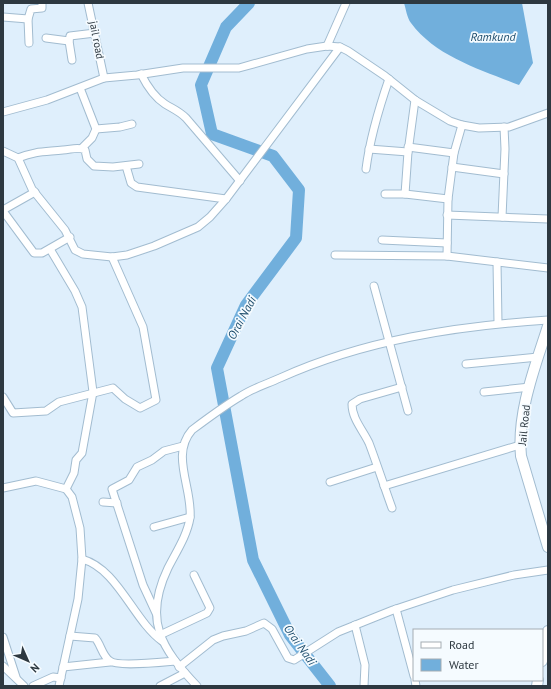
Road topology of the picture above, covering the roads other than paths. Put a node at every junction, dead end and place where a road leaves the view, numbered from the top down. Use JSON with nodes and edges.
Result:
{"nodes":[{"id":1,"x":42,"y":3,"type":"edge"},
{"id":2,"x":88,"y":3,"type":"edge"},
{"id":3,"x":346,"y":3,"type":"edge"},
{"id":4,"x":3,"y":16,"type":"edge"},
{"id":5,"x":28,"y":19,"type":"junction"},
{"id":6,"x":95,"y":33,"type":"junction"},
{"id":7,"x":46,"y":38,"type":"dead end"},
{"id":8,"x":69,"y":41,"type":"junction"},
{"id":9,"x":29,"y":43,"type":"dead end"},
{"id":10,"x":327,"y":46,"type":"junction"},
{"id":11,"x":340,"y":47,"type":"junction"},
{"id":12,"x":72,"y":60,"type":"dead end"},
{"id":13,"x":141,"y":74,"type":"junction"},
{"id":14,"x":104,"y":78,"type":"junction"},
{"id":15,"x":389,"y":79,"type":"junction"},
{"id":16,"x":80,"y":88,"type":"junction"},
{"id":17,"x":415,"y":100,"type":"junction"},
{"id":18,"x":3,"y":112,"type":"edge"},
{"id":19,"x":548,"y":112,"type":"edge"},
{"id":20,"x":132,"y":124,"type":"dead end"},
{"id":21,"x":462,"y":125,"type":"junction"},
{"id":22,"x":504,"y":127,"type":"junction"},
{"id":23,"x":96,"y":129,"type":"junction"},
{"id":24,"x":82,"y":148,"type":"junction"},
{"id":25,"x":369,"y":149,"type":"junction"},
{"id":26,"x":408,"y":150,"type":"junction"},
{"id":27,"x":3,"y":151,"type":"edge"},
{"id":28,"x":454,"y":154,"type":"junction"},
{"id":29,"x":18,"y":158,"type":"junction"},
{"id":30,"x":139,"y":164,"type":"dead end"},
{"id":31,"x":126,"y":166,"type":"junction"},
{"id":32,"x":452,"y":167,"type":"junction"},
{"id":33,"x":366,"y":169,"type":"dead end"},
{"id":34,"x":504,"y":174,"type":"junction"},
{"id":35,"x":240,"y":180,"type":"junction"},
{"id":36,"x":35,"y":192,"type":"junction"},
{"id":37,"x":385,"y":194,"type":"dead end"},
{"id":38,"x":405,"y":194,"type":"junction"},
{"id":39,"x":226,"y":199,"type":"junction"},
{"id":40,"x":448,"y":199,"type":"junction"},
{"id":41,"x":3,"y":211,"type":"edge"},
{"id":42,"x":447,"y":215,"type":"junction"},
{"id":43,"x":502,"y":217,"type":"junction"},
{"id":44,"x":548,"y":219,"type":"edge"},
{"id":45,"x":70,"y":237,"type":"junction"},
{"id":46,"x":382,"y":240,"type":"dead end"},
{"id":47,"x":447,"y":243,"type":"junction"},
{"id":48,"x":50,"y":249,"type":"junction"},
{"id":49,"x":335,"y":255,"type":"dead end"},
{"id":50,"x":447,"y":256,"type":"junction"},
{"id":51,"x":112,"y":257,"type":"junction"},
{"id":52,"x":497,"y":262,"type":"junction"},
{"id":53,"x":548,"y":268,"type":"edge"},
{"id":54,"x":374,"y":286,"type":"dead end"},
{"id":55,"x":548,"y":320,"type":"edge"},
{"id":56,"x":498,"y":323,"type":"junction"},
{"id":57,"x":548,"y":326,"type":"edge"},
{"id":58,"x":388,"y":342,"type":"junction"},
{"id":59,"x":538,"y":357,"type":"junction"},
{"id":60,"x":466,"y":364,"type":"dead end"},
{"id":61,"x":402,"y":387,"type":"junction"},
{"id":62,"x":530,"y":387,"type":"junction"},
{"id":63,"x":93,"y":392,"type":"junction"},
{"id":64,"x":484,"y":392,"type":"dead end"},
{"id":65,"x":3,"y":397,"type":"edge"},
{"id":66,"x":408,"y":411,"type":"dead end"},
{"id":67,"x":520,"y":445,"type":"junction"},
{"id":68,"x":183,"y":446,"type":"junction"},
{"id":69,"x":377,"y":467,"type":"junction"},
{"id":70,"x":330,"y":482,"type":"dead end"},
{"id":71,"x":384,"y":486,"type":"junction"},
{"id":72,"x":3,"y":488,"type":"edge"},
{"id":73,"x":66,"y":489,"type":"junction"},
{"id":74,"x":103,"y":502,"type":"dead end"},
{"id":75,"x":117,"y":503,"type":"junction"},
{"id":76,"x":392,"y":508,"type":"dead end"},
{"id":77,"x":190,"y":517,"type":"junction"},
{"id":78,"x":154,"y":527,"type":"dead end"},
{"id":79,"x":548,"y":547,"type":"edge"},
{"id":80,"x":82,"y":559,"type":"junction"},
{"id":81,"x":548,"y":570,"type":"edge"},
{"id":82,"x":194,"y":575,"type":"dead end"},
{"id":83,"x":396,"y":609,"type":"junction"},
{"id":84,"x":156,"y":614,"type":"junction"},
{"id":85,"x":355,"y":625,"type":"junction"},
{"id":86,"x":548,"y":630,"type":"edge"},
{"id":87,"x":70,"y":636,"type":"junction"},
{"id":88,"x":3,"y":637,"type":"edge"},
{"id":89,"x":161,"y":638,"type":"junction"},
{"id":90,"x":543,"y":656,"type":"edge"},
{"id":91,"x":110,"y":662,"type":"junction"},
{"id":92,"x":177,"y":664,"type":"junction"},
{"id":93,"x":3,"y":666,"type":"edge"},
{"id":94,"x":63,"y":667,"type":"junction"},
{"id":95,"x":413,"y":672,"type":"edge"},
{"id":96,"x":185,"y":673,"type":"junction"},
{"id":97,"x":16,"y":677,"type":"junction"},
{"id":98,"x":61,"y":678,"type":"junction"},
{"id":99,"x":170,"y":684,"type":"edge"},
{"id":100,"x":24,"y":686,"type":"edge"},
{"id":101,"x":33,"y":686,"type":"edge"},
{"id":102,"x":60,"y":686,"type":"edge"},
{"id":103,"x":160,"y":686,"type":"edge"},
{"id":104,"x":197,"y":686,"type":"edge"},
{"id":105,"x":364,"y":686,"type":"edge"}],
"edges":[{"from":1,"to":5,"type":"street"},
{"from":2,"to":6,"type":"street","name":"jail road"},
{"from":3,"to":10,"type":"street"},
{"from":4,"to":5,"type":"street"},
{"from":5,"to":9,"type":"street"},
{"from":6,"to":8,"type":"street"},
{"from":6,"to":14,"type":"street","name":"jail road"},
{"from":7,"to":8,"type":"street"},
{"from":8,"to":12,"type":"street"},
{"from":10,"to":11,"type":"street"},
{"from":10,"to":13,"type":"street"},
{"from":11,"to":15,"type":"street"},
{"from":11,"to":35,"type":"street"},
{"from":13,"to":14,"type":"street"},
{"from":13,"to":35,"type":"street"},
{"from":14,"to":16,"type":"street"},
{"from":15,"to":17,"type":"street"},
{"from":15,"to":25,"type":"street"},
{"from":16,"to":18,"type":"street"},
{"from":16,"to":23,"type":"street"},
{"from":17,"to":21,"type":"street"},
{"from":17,"to":26,"type":"street"},
{"from":19,"to":22,"type":"street"},
{"from":20,"to":23,"type":"street"},
{"from":21,"to":22,"type":"street"},
{"from":21,"to":28,"type":"street"},
{"from":22,"to":34,"type":"street"},
{"from":23,"to":24,"type":"street"},
{"from":24,"to":29,"type":"street"},
{"from":24,"to":31,"type":"street"},
{"from":25,"to":26,"type":"street"},
{"from":25,"to":33,"type":"street"},
{"from":26,"to":28,"type":"street"},
{"from":26,"to":38,"type":"street"},
{"from":27,"to":29,"type":"street"},
{"from":28,"to":32,"type":"street"},
{"from":29,"to":36,"type":"street"},
{"from":30,"to":31,"type":"street"},
{"from":31,"to":39,"type":"street"},
{"from":32,"to":34,"type":"street"},
{"from":32,"to":40,"type":"street"},
{"from":34,"to":43,"type":"street"},
{"from":35,"to":39,"type":"street"},
{"from":36,"to":41,"type":"street"},
{"from":36,"to":45,"type":"street"},
{"from":37,"to":38,"type":"street"},
{"from":38,"to":40,"type":"street"},
{"from":39,"to":51,"type":"street"},
{"from":40,"to":42,"type":"street"},
{"from":41,"to":48,"type":"street"},
{"from":42,"to":43,"type":"street"},
{"from":42,"to":47,"type":"street"},
{"from":43,"to":44,"type":"street"},
{"from":45,"to":48,"type":"street"},
{"from":45,"to":51,"type":"street"},
{"from":46,"to":47,"type":"street"},
{"from":47,"to":50,"type":"street"},
{"from":48,"to":63,"type":"street"},
{"from":49,"to":50,"type":"street"},
{"from":50,"to":52,"type":"street"},
{"from":51,"to":63,"type":"street"},
{"from":52,"to":53,"type":"street"},
{"from":52,"to":56,"type":"street"},
{"from":54,"to":58,"type":"street"},
{"from":55,"to":56,"type":"street"},
{"from":56,"to":58,"type":"street"},
{"from":57,"to":59,"type":"street","name":"Jail Road"},
{"from":58,"to":61,"type":"street"},
{"from":58,"to":68,"type":"street"},
{"from":59,"to":60,"type":"street"},
{"from":59,"to":62,"type":"street","name":"Jail Road"},
{"from":61,"to":66,"type":"street"},
{"from":61,"to":69,"type":"street"},
{"from":62,"to":64,"type":"street"},
{"from":62,"to":67,"type":"street","name":"Jail Road"},
{"from":63,"to":65,"type":"street"},
{"from":63,"to":73,"type":"street"},
{"from":67,"to":71,"type":"street"},
{"from":67,"to":79,"type":"street","name":"Jail Road"},
{"from":68,"to":75,"type":"street"},
{"from":68,"to":77,"type":"street"},
{"from":69,"to":70,"type":"street"},
{"from":69,"to":71,"type":"street"},
{"from":71,"to":76,"type":"street"},
{"from":72,"to":73,"type":"street"},
{"from":73,"to":80,"type":"street"},
{"from":74,"to":75,"type":"street"},
{"from":75,"to":84,"type":"street"},
{"from":77,"to":78,"type":"street"},
{"from":77,"to":84,"type":"street"},
{"from":80,"to":87,"type":"street"},
{"from":80,"to":89,"type":"street"},
{"from":81,"to":83,"type":"street"},
{"from":82,"to":89,"type":"street"},
{"from":83,"to":85,"type":"street"},
{"from":83,"to":95,"type":"street"},
{"from":84,"to":89,"type":"street"},
{"from":85,"to":92,"type":"street"},
{"from":85,"to":105,"type":"street"},
{"from":86,"to":90,"type":"street"},
{"from":87,"to":91,"type":"street"},
{"from":87,"to":94,"type":"street"},
{"from":88,"to":97,"type":"street"},
{"from":89,"to":92,"type":"street"},
{"from":91,"to":92,"type":"street"},
{"from":91,"to":94,"type":"street"},
{"from":92,"to":96,"type":"street"},
{"from":93,"to":97,"type":"street"},
{"from":94,"to":98,"type":"street"},
{"from":96,"to":99,"type":"street"},
{"from":96,"to":104,"type":"street"},
{"from":97,"to":100,"type":"street"},
{"from":98,"to":101,"type":"street"},
{"from":98,"to":102,"type":"street"},
{"from":99,"to":103,"type":"street"}]}
